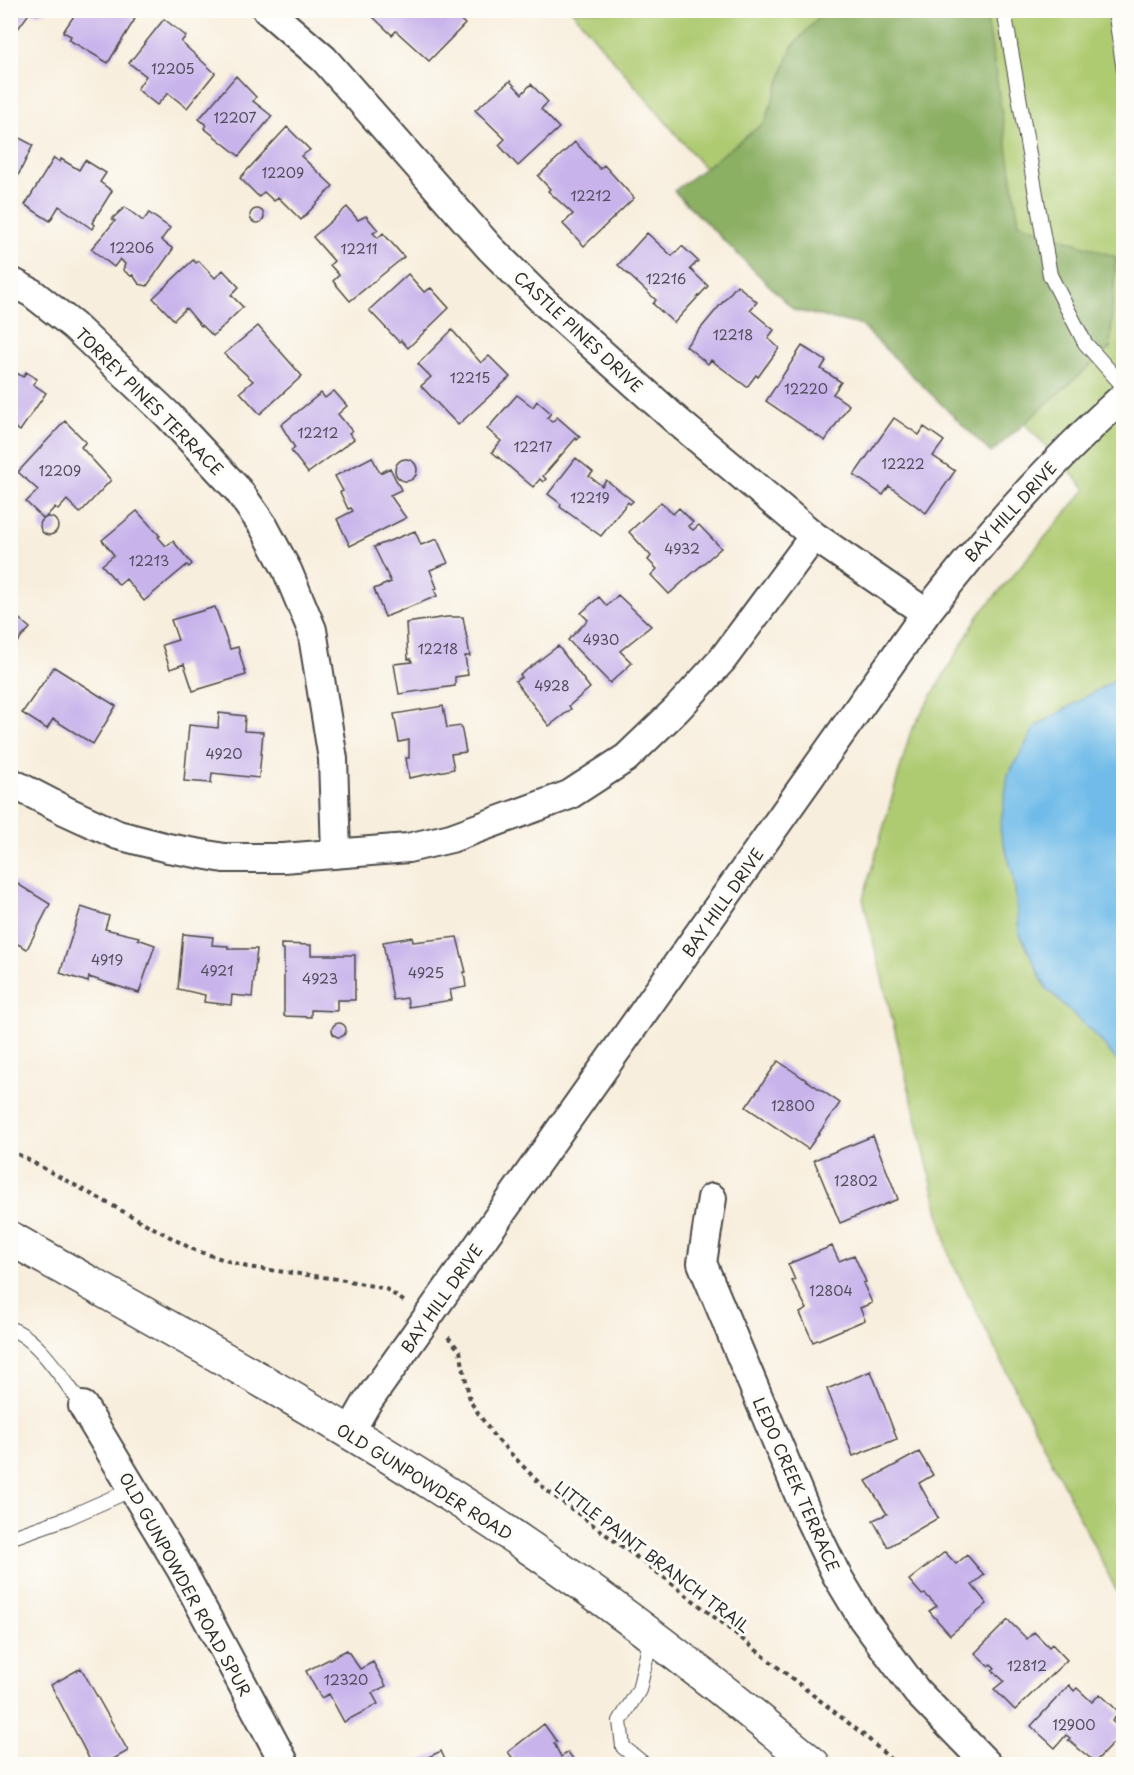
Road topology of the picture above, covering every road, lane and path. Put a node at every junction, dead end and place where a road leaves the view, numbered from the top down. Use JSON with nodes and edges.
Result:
{"nodes":[{"id":1,"x":267,"y":10,"type":"edge"},
{"id":2,"x":1004,"y":10,"type":"edge"},
{"id":3,"x":1114,"y":10,"type":"edge"},
{"id":4,"x":1124,"y":70,"type":"edge"},
{"id":5,"x":10,"y":281,"type":"edge"},
{"id":6,"x":1124,"y":387,"type":"edge"},
{"id":7,"x":1124,"y":396,"type":"edge"},
{"id":8,"x":814,"y":536,"type":"junction"},
{"id":9,"x":926,"y":613,"type":"junction"},
{"id":10,"x":10,"y":782,"type":"edge"},
{"id":11,"x":336,"y":853,"type":"junction"},
{"id":12,"x":10,"y":1150,"type":"edge"},
{"id":13,"x":712,"y":1198,"type":"dead end"},
{"id":14,"x":10,"y":1238,"type":"edge"},
{"id":15,"x":405,"y":1302,"type":"dead end"},
{"id":16,"x":10,"y":1329,"type":"edge"},
{"id":17,"x":443,"y":1330,"type":"dead end"},
{"id":18,"x":83,"y":1406,"type":"joint"},
{"id":19,"x":350,"y":1432,"type":"junction"},
{"id":20,"x":134,"y":1489,"type":"junction"},
{"id":21,"x":10,"y":1538,"type":"edge"},
{"id":22,"x":651,"y":1637,"type":"junction"},
{"id":23,"x":285,"y":1764,"type":"edge"},
{"id":24,"x":644,"y":1764,"type":"edge"},
{"id":25,"x":813,"y":1764,"type":"edge"},
{"id":26,"x":896,"y":1764,"type":"edge"},
{"id":27,"x":987,"y":1764,"type":"edge"}],
"edges":[{"from":1,"to":8,"type":"street","name":"CASTLE PINES DRIVE"},
{"from":2,"to":6,"type":"lane"},
{"from":3,"to":4,"type":"lane"},
{"from":5,"to":11,"type":"street","name":"TORREY PINES TERRACE"},
{"from":7,"to":9,"type":"street","name":"BAY HILL DRIVE"},
{"from":8,"to":9,"type":"street","name":"CASTLE PINES DRIVE"},
{"from":8,"to":11,"type":"street"},
{"from":9,"to":19,"type":"street","name":"BAY HILL DRIVE"},
{"from":10,"to":11,"type":"street"},
{"from":12,"to":15,"type":"path"},
{"from":13,"to":27,"type":"street","name":"LEDO CREEK TERRACE"},
{"from":14,"to":19,"type":"main road","name":"OLD GUNPOWDER ROAD"},
{"from":16,"to":18,"type":"lane"},
{"from":17,"to":26,"type":"path","name":"LITTLE PAINT BRANCH TRAIL"},
{"from":18,"to":20,"type":"street","name":"OLD GUNPOWDER ROAD SPUR"},
{"from":19,"to":22,"type":"main road","name":"OLD GUNPOWDER ROAD"},
{"from":20,"to":21,"type":"lane"},
{"from":20,"to":23,"type":"street","name":"OLD GUNPOWDER ROAD SPUR"},
{"from":22,"to":24,"type":"lane"},
{"from":22,"to":25,"type":"main road","name":"OLD GUNPOWDER ROAD"}]}
